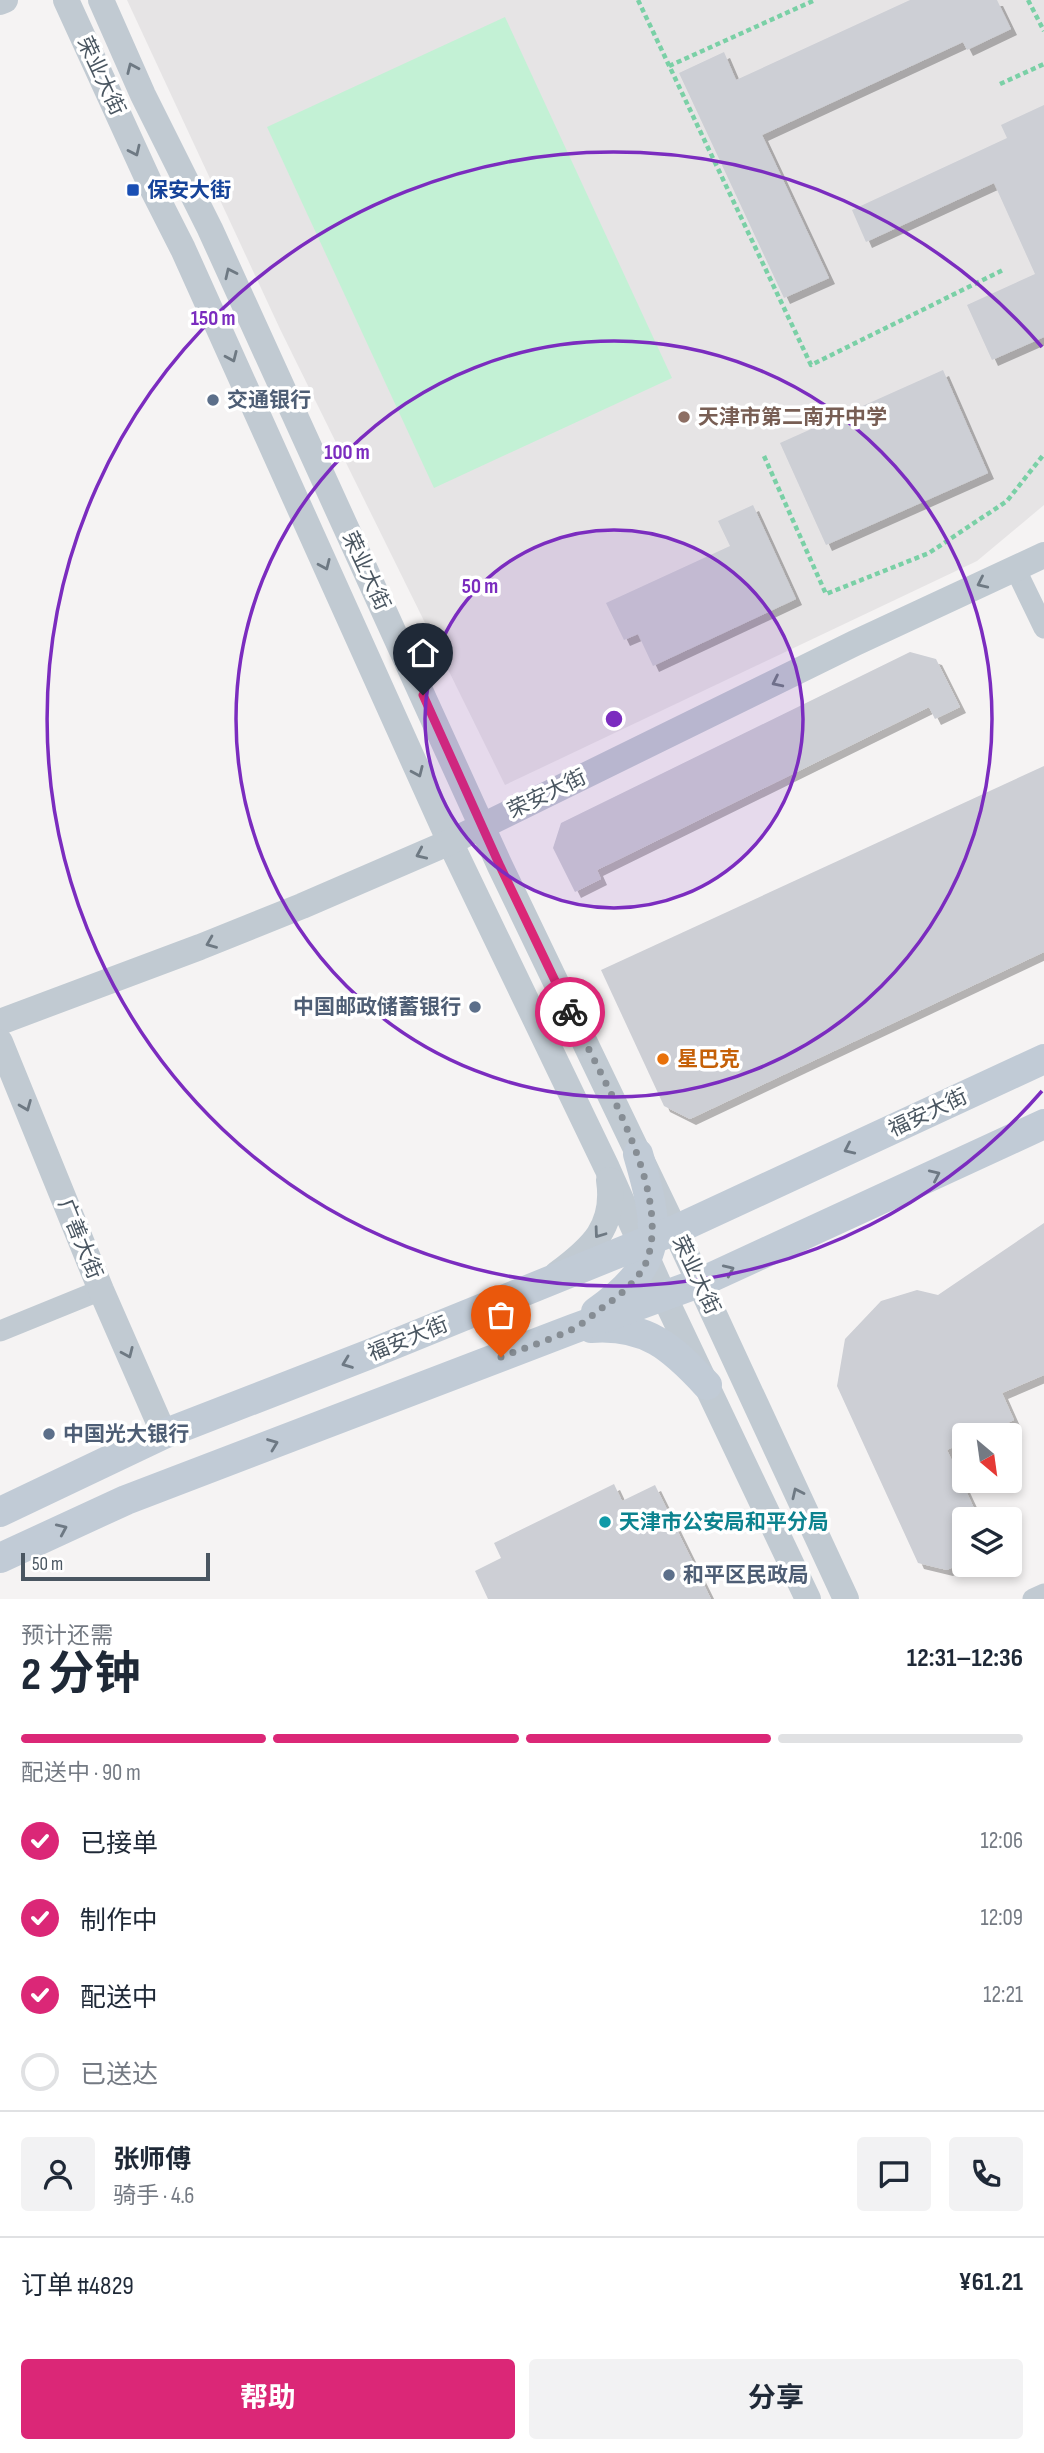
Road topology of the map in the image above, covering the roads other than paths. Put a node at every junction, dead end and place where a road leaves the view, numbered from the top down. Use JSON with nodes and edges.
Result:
{"nodes":[{"id":1,"x":66,"y":0,"type":"edge"},
{"id":2,"x":101,"y":0,"type":"edge"},
{"id":3,"x":1044,"y":555,"type":"edge"},
{"id":4,"x":1015,"y":568,"type":"junction"},
{"id":5,"x":1044,"y":628,"type":"edge"},
{"id":6,"x":482,"y":826,"type":"junction"},
{"id":7,"x":450,"y":842,"type":"junction"},
{"id":8,"x":0,"y":1022,"type":"edge"},
{"id":9,"x":0,"y":1042,"type":"edge"},
{"id":10,"x":1044,"y":1059,"type":"edge"},
{"id":11,"x":1044,"y":1124,"type":"edge"},
{"id":12,"x":638,"y":1154,"type":"joint"},
{"id":13,"x":607,"y":1168,"type":"junction"},
{"id":14,"x":661,"y":1266,"type":"junction"},
{"id":15,"x":547,"y":1282,"type":"junction"},
{"id":16,"x":101,"y":1290,"type":"junction"},
{"id":17,"x":573,"y":1329,"type":"junction"},
{"id":18,"x":0,"y":1331,"type":"edge"},
{"id":19,"x":707,"y":1385,"type":"junction"},
{"id":20,"x":164,"y":1434,"type":"junction"},
{"id":21,"x":0,"y":1511,"type":"edge"},
{"id":22,"x":0,"y":1558,"type":"edge"},
{"id":23,"x":1044,"y":1594,"type":"edge"},
{"id":24,"x":808,"y":1599,"type":"edge"},
{"id":25,"x":846,"y":1599,"type":"edge"},
{"id":26,"x":1033,"y":1599,"type":"edge"}],
"edges":[{"from":1,"to":7,"type":"street","name":"荣业大街","one_way":true},
{"from":6,"to":2,"type":"street","name":"荣业大街","one_way":true},
{"from":3,"to":4,"type":"street","name":"荣安大街"},
{"from":4,"to":5,"type":"street"},
{"from":4,"to":6,"type":"street","name":"荣安大街","one_way":true},
{"from":6,"to":7,"type":"street","name":"荣安大街"},
{"from":6,"to":12,"type":"street","name":"荣业大街"},
{"from":7,"to":8,"type":"street","name":"荣安大街","one_way":true},
{"from":7,"to":13,"type":"street","name":"荣业大街"},
{"from":9,"to":16,"type":"street","name":"广善大街","one_way":true},
{"from":10,"to":14,"type":"main road","name":"福安大街","one_way":true},
{"from":14,"to":11,"type":"main road","name":"福安大街","one_way":true},
{"from":12,"to":14,"type":"main road"},
{"from":13,"to":14,"type":"street","name":"荣业大街"},
{"from":13,"to":15,"type":"street","one_way":true},
{"from":14,"to":15,"type":"main road","name":"福安大街"},
{"from":14,"to":17,"type":"main road","name":"福安大街"},
{"from":14,"to":19,"type":"street","name":"荣业大街"},
{"from":25,"to":14,"type":"street","one_way":true},
{"from":15,"to":20,"type":"main road","name":"福安大街","one_way":true},
{"from":16,"to":18,"type":"street"},
{"from":16,"to":20,"type":"street","name":"广善大街","one_way":true},
{"from":17,"to":19,"type":"main road"},
{"from":22,"to":17,"type":"main road","name":"福安大街","one_way":true},
{"from":19,"to":24,"type":"street","name":"荣业大街"},
{"from":20,"to":21,"type":"main road","name":"福安大街"},
{"from":23,"to":26,"type":"street"}]}
